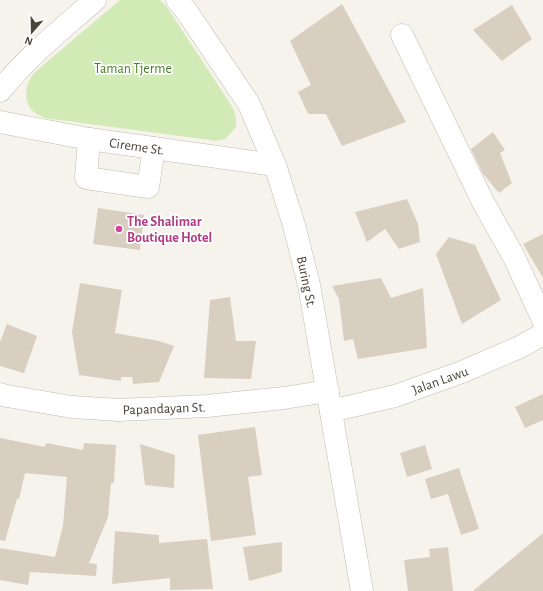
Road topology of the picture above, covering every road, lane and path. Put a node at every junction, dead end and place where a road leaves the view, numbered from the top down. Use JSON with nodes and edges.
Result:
{"nodes":[{"id":1,"x":95,"y":0,"type":"edge"},
{"id":2,"x":177,"y":0,"type":"edge"},
{"id":3,"x":402,"y":35,"type":"dead end"},
{"id":4,"x":0,"y":91,"type":"edge"},
{"id":5,"x":0,"y":122,"type":"edge"},
{"id":6,"x":89,"y":139,"type":"junction"},
{"id":7,"x":154,"y":148,"type":"junction"},
{"id":8,"x":274,"y":165,"type":"junction"},
{"id":9,"x":543,"y":320,"type":"edge"},
{"id":10,"x":543,"y":334,"type":"edge"},
{"id":11,"x":0,"y":394,"type":"edge"},
{"id":12,"x":330,"y":401,"type":"junction"},
{"id":13,"x":362,"y":591,"type":"edge"}],
"edges":[{"from":1,"to":4,"type":"street"},
{"from":2,"to":8,"type":"street","name":"Buring St."},
{"from":3,"to":9,"type":"street"},
{"from":5,"to":6,"type":"street","name":"Cireme St."},
{"from":6,"to":7,"type":"street","name":"Cireme St."},
{"from":6,"to":7,"type":"street"},
{"from":7,"to":8,"type":"street","name":"Cireme St."},
{"from":8,"to":12,"type":"street","name":"Buring St."},
{"from":10,"to":12,"type":"street","name":"Jalan Lawu"},
{"from":11,"to":12,"type":"street","name":"Papandayan St."},
{"from":12,"to":13,"type":"street","name":"Buring St."}]}
